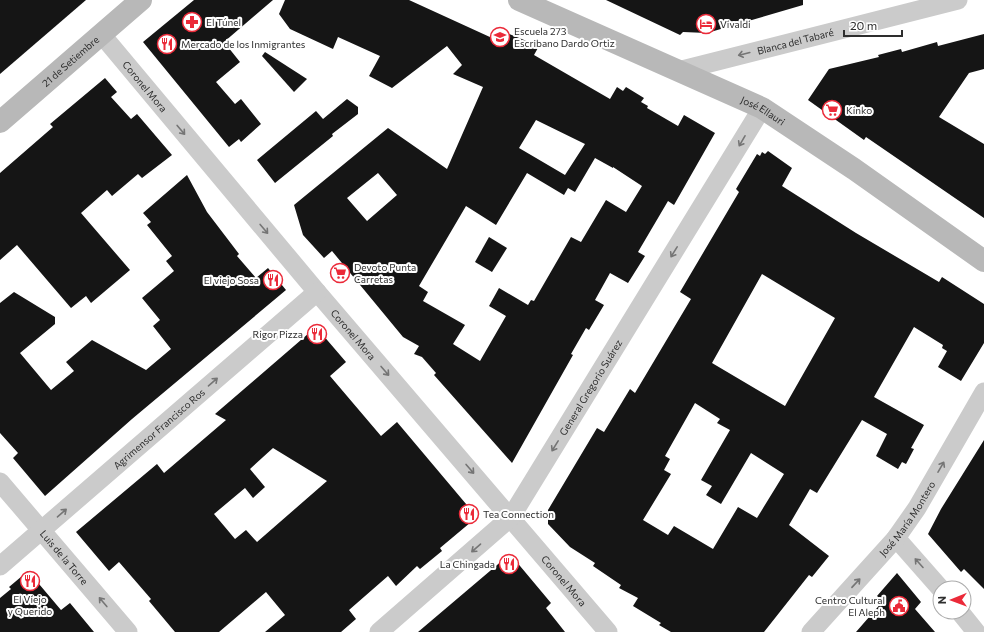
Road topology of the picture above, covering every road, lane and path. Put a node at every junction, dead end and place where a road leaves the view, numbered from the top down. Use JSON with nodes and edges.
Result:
{"nodes":[{"id":1,"x":142,"y":0,"type":"edge"},
{"id":2,"x":519,"y":0,"type":"edge"},
{"id":3,"x":958,"y":0,"type":"edge"},
{"id":4,"x":102,"y":35,"type":"junction"},
{"id":5,"x":678,"y":71,"type":"junction"},
{"id":6,"x":762,"y":108,"type":"junction"},
{"id":7,"x":0,"y":122,"type":"edge"},
{"id":8,"x":984,"y":261,"type":"edge"},
{"id":9,"x":317,"y":292,"type":"junction"},
{"id":10,"x":984,"y":392,"type":"edge"},
{"id":11,"x":0,"y":482,"type":"edge"},
{"id":12,"x":511,"y":517,"type":"junction"},
{"id":13,"x":42,"y":530,"type":"junction"},
{"id":14,"x":896,"y":538,"type":"junction"},
{"id":15,"x":0,"y":566,"type":"edge"},
{"id":16,"x":933,"y":580,"type":"edge"},
{"id":17,"x":966,"y":620,"type":"edge"},
{"id":18,"x":128,"y":632,"type":"edge"},
{"id":19,"x":378,"y":632,"type":"edge"},
{"id":20,"x":608,"y":632,"type":"edge"},
{"id":21,"x":811,"y":632,"type":"edge"},
{"id":22,"x":976,"y":632,"type":"edge"}],
"edges":[{"from":1,"to":4,"type":"street","name":"21 de Setiembre"},
{"from":2,"to":5,"type":"street","name":"José Ellauri"},
{"from":3,"to":5,"type":"street","name":"Blanca del Tabaré","one_way":true},
{"from":4,"to":7,"type":"street","name":"21 de Setiembre"},
{"from":4,"to":9,"type":"street","name":"Coronel Mora","one_way":true},
{"from":5,"to":6,"type":"street","name":"José Ellauri"},
{"from":6,"to":8,"type":"street","name":"José Ellauri"},
{"from":6,"to":12,"type":"street","name":"General Gregorio Suárez","one_way":true},
{"from":9,"to":12,"type":"street","name":"Coronel Mora","one_way":true},
{"from":13,"to":9,"type":"street","name":"Agrimensor Francisco Ros","one_way":true},
{"from":14,"to":10,"type":"street","name":"José María Montero","one_way":true},
{"from":11,"to":13,"type":"street","name":"Luis de la Torre"},
{"from":12,"to":19,"type":"street","name":"General Gregorio Suárez","one_way":true},
{"from":12,"to":20,"type":"street","name":"Coronel Mora"},
{"from":13,"to":15,"type":"street","name":"Agrimensor Francisco Ros"},
{"from":18,"to":13,"type":"street","name":"Luis de la Torre","one_way":true},
{"from":16,"to":14,"type":"street","one_way":true},
{"from":21,"to":14,"type":"street","name":"José María Montero","one_way":true},
{"from":17,"to":22,"type":"street"}]}
